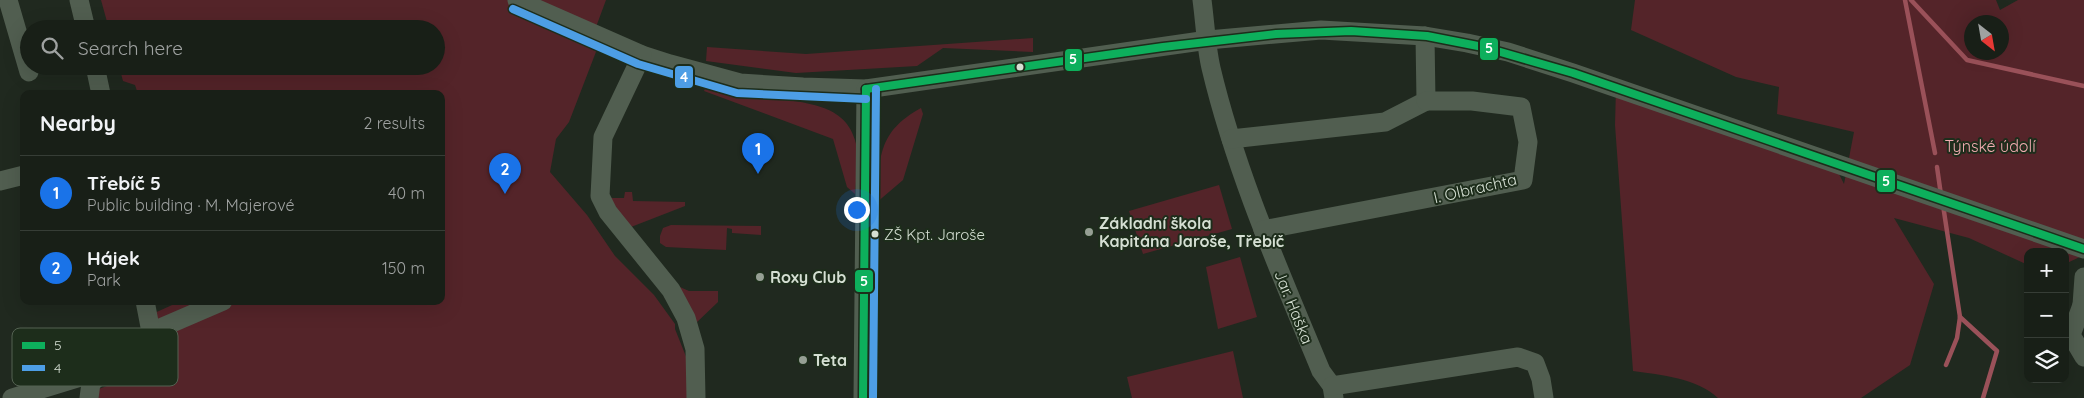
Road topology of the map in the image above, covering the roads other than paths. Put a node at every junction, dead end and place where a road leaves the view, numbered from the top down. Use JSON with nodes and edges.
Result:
{"nodes":[{"id":1,"x":8,"y":0,"type":"edge"},
{"id":2,"x":79,"y":0,"type":"edge"},
{"id":3,"x":517,"y":0,"type":"edge"},
{"id":4,"x":1202,"y":0,"type":"edge"},
{"id":5,"x":84,"y":20,"type":"edge"},
{"id":6,"x":1425,"y":36,"type":"junction"},
{"id":7,"x":1208,"y":40,"type":"junction"},
{"id":8,"x":20,"y":41,"type":"edge"},
{"id":9,"x":642,"y":55,"type":"junction"},
{"id":10,"x":98,"y":75,"type":"edge"},
{"id":11,"x":866,"y":89,"type":"junction"},
{"id":12,"x":100,"y":90,"type":"edge"},
{"id":13,"x":1426,"y":101,"type":"junction"},
{"id":14,"x":1231,"y":139,"type":"junction"},
{"id":15,"x":20,"y":176,"type":"edge"},
{"id":16,"x":0,"y":181,"type":"edge"},
{"id":17,"x":1263,"y":230,"type":"junction"},
{"id":18,"x":2084,"y":249,"type":"edge"},
{"id":19,"x":2084,"y":277,"type":"edge"},
{"id":20,"x":146,"y":305,"type":"edge"},
{"id":21,"x":210,"y":305,"type":"edge"},
{"id":22,"x":2083,"y":305,"type":"edge"},
{"id":23,"x":174,"y":308,"type":"dead end"},
{"id":24,"x":150,"y":326,"type":"junction"},
{"id":25,"x":2081,"y":347,"type":"edge"},
{"id":26,"x":51,"y":386,"type":"edge"},
{"id":27,"x":1333,"y":392,"type":"edge"},
{"id":28,"x":12,"y":398,"type":"edge"},
{"id":29,"x":696,"y":398,"type":"edge"},
{"id":30,"x":864,"y":398,"type":"edge"},
{"id":31,"x":1544,"y":398,"type":"edge"}],
"edges":[{"from":1,"to":8,"type":"street"},
{"from":2,"to":5,"type":"street"},
{"from":3,"to":9,"type":"street"},
{"from":4,"to":7,"type":"street","name":"Jar. Haška"},
{"from":6,"to":7,"type":"street"},
{"from":6,"to":13,"type":"street"},
{"from":6,"to":18,"type":"street"},
{"from":7,"to":11,"type":"street"},
{"from":7,"to":14,"type":"street","name":"Jar. Haška"},
{"from":9,"to":11,"type":"street"},
{"from":9,"to":29,"type":"street"},
{"from":10,"to":12,"type":"street"},
{"from":11,"to":30,"type":"street"},
{"from":13,"to":14,"type":"street"},
{"from":13,"to":17,"type":"street","name":"I. Olbrachta"},
{"from":14,"to":17,"type":"street","name":"Jar. Haška"},
{"from":15,"to":16,"type":"street"},
{"from":17,"to":27,"type":"street","name":"Jar. Haška"},
{"from":19,"to":22,"type":"street"},
{"from":20,"to":24,"type":"street"},
{"from":21,"to":24,"type":"street"},
{"from":22,"to":25,"type":"street"},
{"from":23,"to":24,"type":"street"},
{"from":26,"to":28,"type":"street"},
{"from":27,"to":31,"type":"street","name":"Jar. Haška"}]}
